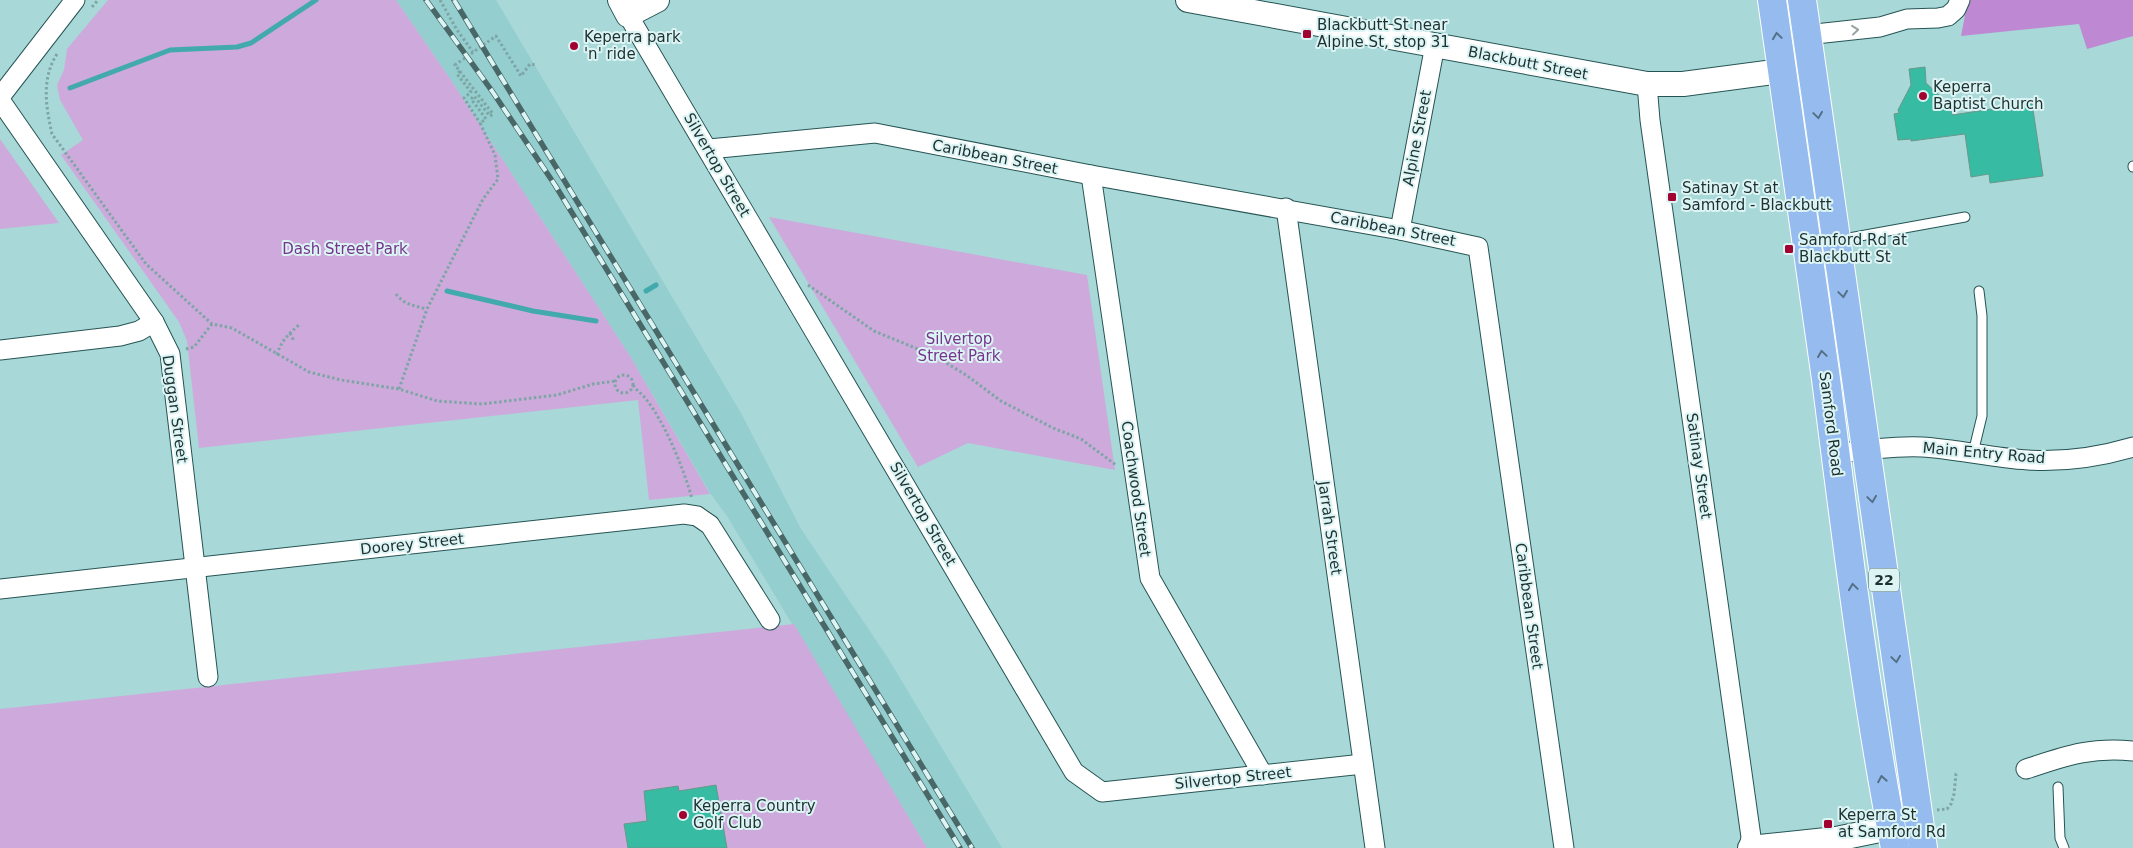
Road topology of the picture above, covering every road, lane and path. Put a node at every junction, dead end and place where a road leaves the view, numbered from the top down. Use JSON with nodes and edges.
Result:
{"nodes":[{"id":1,"x":98,"y":0,"type":"edge"},
{"id":2,"x":440,"y":0,"type":"edge"},
{"id":3,"x":657,"y":0,"type":"edge"},
{"id":4,"x":1188,"y":0,"type":"edge"},
{"id":5,"x":1772,"y":0,"type":"edge"},
{"id":6,"x":1802,"y":0,"type":"edge"},
{"id":7,"x":1960,"y":0,"type":"edge"},
{"id":8,"x":80,"y":6,"type":"edge"},
{"id":9,"x":624,"y":8,"type":"edge"},
{"id":10,"x":1806,"y":35,"type":"junction"},
{"id":11,"x":1435,"y":45,"type":"junction"},
{"id":12,"x":61,"y":49,"type":"dead end"},
{"id":13,"x":473,"y":52,"type":"junction"},
{"id":14,"x":536,"y":65,"type":"dead end"},
{"id":15,"x":1811,"y":67,"type":"junction"},
{"id":16,"x":460,"y":71,"type":"junction"},
{"id":17,"x":1782,"y":72,"type":"junction"},
{"id":18,"x":1647,"y":84,"type":"junction"},
{"id":19,"x":0,"y":99,"type":"edge"},
{"id":20,"x":480,"y":123,"type":"junction"},
{"id":21,"x":709,"y":149,"type":"junction"},
{"id":22,"x":1091,"y":176,"type":"junction"},
{"id":23,"x":1286,"y":208,"type":"junction"},
{"id":24,"x":1965,"y":217,"type":"dead end"},
{"id":25,"x":1400,"y":230,"type":"junction"},
{"id":26,"x":1836,"y":240,"type":"junction"},
{"id":27,"x":804,"y":281,"type":"dead end"},
{"id":28,"x":1979,"y":291,"type":"dead end"},
{"id":29,"x":396,"y":294,"type":"dead end"},
{"id":30,"x":428,"y":310,"type":"junction"},
{"id":31,"x":154,"y":322,"type":"junction"},
{"id":32,"x":212,"y":324,"type":"junction"},
{"id":33,"x":300,"y":324,"type":"dead end"},
{"id":34,"x":290,"y":334,"type":"junction"},
{"id":35,"x":294,"y":341,"type":"dead end"},
{"id":36,"x":0,"y":350,"type":"edge"},
{"id":37,"x":180,"y":351,"type":"dead end"},
{"id":38,"x":277,"y":355,"type":"junction"},
{"id":39,"x":616,"y":381,"type":"junction"},
{"id":40,"x":633,"y":385,"type":"junction"},
{"id":41,"x":399,"y":389,"type":"junction"},
{"id":42,"x":2133,"y":446,"type":"edge"},
{"id":43,"x":1865,"y":450,"type":"junction"},
{"id":44,"x":1972,"y":453,"type":"junction"},
{"id":45,"x":1835,"y":454,"type":"junction"},
{"id":46,"x":1133,"y":472,"type":"junction"},
{"id":47,"x":697,"y":516,"type":"junction"},
{"id":48,"x":194,"y":568,"type":"junction"},
{"id":49,"x":0,"y":589,"type":"edge"},
{"id":50,"x":770,"y":620,"type":"dead end"},
{"id":51,"x":208,"y":677,"type":"dead end"},
{"id":52,"x":2133,"y":751,"type":"edge"},
{"id":53,"x":1363,"y":764,"type":"junction"},
{"id":54,"x":2026,"y":769,"type":"dead end"},
{"id":55,"x":1958,"y":772,"type":"dead end"},
{"id":56,"x":1263,"y":775,"type":"junction"},
{"id":57,"x":2058,"y":787,"type":"dead end"},
{"id":58,"x":1926,"y":827,"type":"edge"},
{"id":59,"x":1893,"y":838,"type":"edge"},
{"id":60,"x":1375,"y":848,"type":"edge"},
{"id":61,"x":1564,"y":848,"type":"edge"},
{"id":62,"x":1750,"y":848,"type":"edge"},
{"id":63,"x":2064,"y":848,"type":"edge"}],
"edges":[{"from":1,"to":8,"type":"path"},
{"from":2,"to":13,"type":"path"},
{"from":3,"to":9,"type":"street"},
{"from":4,"to":11,"type":"street","name":"Blackbutt Street"},
{"from":17,"to":5,"type":"main road","name":"Samford Road","number":"22","one_way":true},
{"from":6,"to":10,"type":"main road","name":"Samford Road","number":"22"},
{"from":10,"to":7,"type":"street","one_way":true},
{"from":8,"to":19,"type":"street"},
{"from":9,"to":21,"type":"street","name":"Silvertop Street"},
{"from":10,"to":15,"type":"main road","name":"Samford Road","number":"22"},
{"from":11,"to":18,"type":"street","name":"Blackbutt Street"},
{"from":11,"to":25,"type":"street","name":"Alpine Street"},
{"from":12,"to":32,"type":"path"},
{"from":13,"to":14,"type":"path"},
{"from":13,"to":16,"type":"path"},
{"from":15,"to":17,"type":"street","name":"Blackbutt Street"},
{"from":15,"to":26,"type":"main road","name":"Samford Road","number":"22","one_way":true},
{"from":16,"to":20,"type":"path"},
{"from":16,"to":20,"type":"path"},
{"from":17,"to":18,"type":"street","name":"Blackbutt Street"},
{"from":45,"to":17,"type":"main road","name":"Samford Road","number":"22","one_way":true},
{"from":18,"to":62,"type":"street","name":"Satinay Street"},
{"from":19,"to":31,"type":"street","name":"Duggan Street"},
{"from":20,"to":30,"type":"path"},
{"from":21,"to":22,"type":"street","name":"Caribbean Street"},
{"from":21,"to":56,"type":"street","name":"Silvertop Street"},
{"from":22,"to":23,"type":"street","name":"Caribbean Street"},
{"from":22,"to":46,"type":"street","name":"Coachwood Street"},
{"from":23,"to":25,"type":"street","name":"Caribbean Street"},
{"from":23,"to":53,"type":"street","name":"Jarrah Street"},
{"from":24,"to":26,"type":"lane"},
{"from":25,"to":61,"type":"street","name":"Caribbean Street"},
{"from":26,"to":43,"type":"main road","name":"Samford Road","number":"22","one_way":true},
{"from":27,"to":46,"type":"path"},
{"from":28,"to":44,"type":"lane"},
{"from":29,"to":30,"type":"path"},
{"from":30,"to":41,"type":"path"},
{"from":31,"to":36,"type":"street"},
{"from":31,"to":48,"type":"street","name":"Duggan Street"},
{"from":32,"to":37,"type":"path"},
{"from":32,"to":38,"type":"path"},
{"from":33,"to":34,"type":"path"},
{"from":34,"to":35,"type":"path"},
{"from":34,"to":38,"type":"path"},
{"from":38,"to":41,"type":"path"},
{"from":39,"to":40,"type":"path"},
{"from":39,"to":40,"type":"path"},
{"from":39,"to":41,"type":"path"},
{"from":40,"to":47,"type":"path"},
{"from":42,"to":44,"type":"street","name":"Main Entry Road"},
{"from":43,"to":44,"type":"street","name":"Main Entry Road"},
{"from":43,"to":45,"type":"street","name":"Main Entry Road"},
{"from":43,"to":58,"type":"main road","name":"Samford Road","number":"22","one_way":true},
{"from":59,"to":45,"type":"main road","name":"Samford Road","number":"22","one_way":true},
{"from":46,"to":56,"type":"street","name":"Coachwood Street"},
{"from":47,"to":48,"type":"street","name":"Doorey Street"},
{"from":47,"to":50,"type":"street"},
{"from":48,"to":49,"type":"street","name":"Doorey Street"},
{"from":48,"to":51,"type":"street","name":"Duggan Street"},
{"from":52,"to":54,"type":"street"},
{"from":53,"to":56,"type":"street","name":"Silvertop Street"},
{"from":53,"to":60,"type":"street","name":"Jarrah Street"},
{"from":55,"to":58,"type":"path"},
{"from":57,"to":63,"type":"lane"},
{"from":58,"to":59,"type":"street"},
{"from":59,"to":62,"type":"street"}]}
